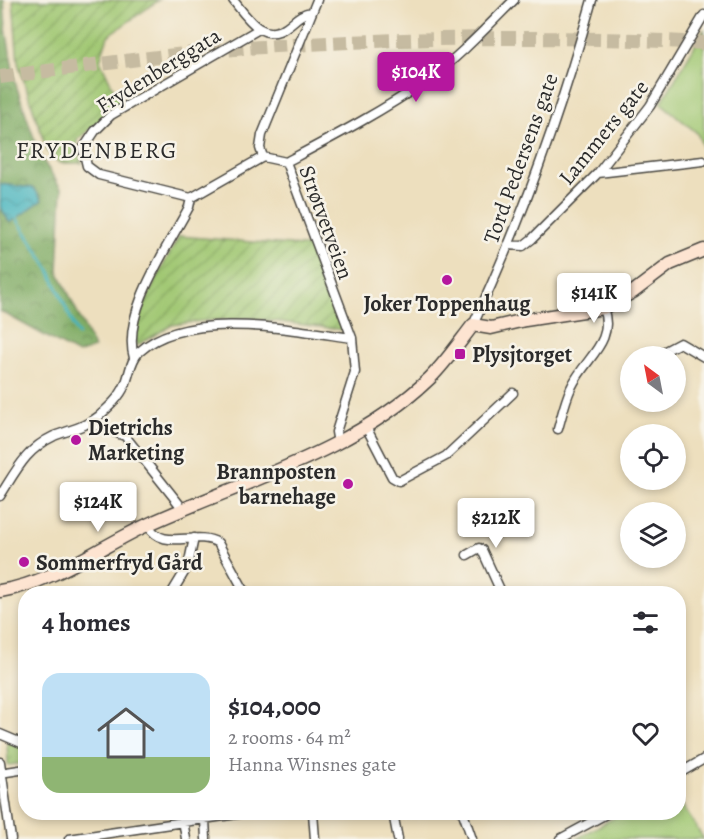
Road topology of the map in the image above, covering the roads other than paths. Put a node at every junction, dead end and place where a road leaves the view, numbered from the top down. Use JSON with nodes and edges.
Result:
{"nodes":[{"id":1,"x":233,"y":0,"type":"edge"},
{"id":2,"x":317,"y":0,"type":"edge"},
{"id":3,"x":514,"y":0,"type":"edge"},
{"id":4,"x":592,"y":0,"type":"edge"},
{"id":5,"x":311,"y":12,"type":"junction"},
{"id":6,"x":704,"y":15,"type":"edge"},
{"id":7,"x":259,"y":29,"type":"junction"},
{"id":8,"x":263,"y":157,"type":"junction"},
{"id":9,"x":703,"y":161,"type":"edge"},
{"id":10,"x":286,"y":162,"type":"junction"},
{"id":11,"x":598,"y":173,"type":"junction"},
{"id":12,"x":191,"y":198,"type":"junction"},
{"id":13,"x":508,"y":244,"type":"junction"},
{"id":14,"x":704,"y":250,"type":"edge"},
{"id":15,"x":603,"y":308,"type":"junction"},
{"id":16,"x":472,"y":325,"type":"junction"},
{"id":17,"x":351,"y":338,"type":"junction"},
{"id":18,"x":670,"y":346,"type":"edge"},
{"id":19,"x":685,"y":346,"type":"edge"},
{"id":20,"x":686,"y":346,"type":"edge"},
{"id":21,"x":704,"y":357,"type":"edge"},
{"id":22,"x":134,"y":358,"type":"junction"},
{"id":23,"x":513,"y":393,"type":"dead end"},
{"id":24,"x":90,"y":423,"type":"junction"},
{"id":25,"x":366,"y":427,"type":"junction"},
{"id":26,"x":558,"y":429,"type":"dead end"},
{"id":27,"x":338,"y":443,"type":"junction"},
{"id":28,"x":1,"y":491,"type":"edge"},
{"id":29,"x":183,"y":509,"type":"junction"},
{"id":30,"x":148,"y":525,"type":"junction"},
{"id":31,"x":194,"y":538,"type":"junction"},
{"id":32,"x":467,"y":555,"type":"dead end"},
{"id":33,"x":23,"y":586,"type":"edge"},
{"id":34,"x":176,"y":586,"type":"edge"},
{"id":35,"x":242,"y":586,"type":"edge"},
{"id":36,"x":498,"y":586,"type":"edge"},
{"id":37,"x":18,"y":587,"type":"edge"},
{"id":38,"x":0,"y":591,"type":"edge"},
{"id":39,"x":0,"y":734,"type":"edge"},
{"id":40,"x":18,"y":742,"type":"edge"},
{"id":41,"x":704,"y":759,"type":"edge"},
{"id":42,"x":0,"y":762,"type":"edge"},
{"id":43,"x":686,"y":769,"type":"edge"},
{"id":44,"x":18,"y":770,"type":"edge"},
{"id":45,"x":1,"y":773,"type":"edge"},
{"id":46,"x":172,"y":820,"type":"edge"},
{"id":47,"x":183,"y":820,"type":"edge"},
{"id":48,"x":205,"y":820,"type":"edge"},
{"id":49,"x":314,"y":820,"type":"edge"},
{"id":50,"x":394,"y":820,"type":"edge"},
{"id":51,"x":465,"y":820,"type":"edge"},
{"id":52,"x":595,"y":820,"type":"edge"},
{"id":53,"x":11,"y":839,"type":"edge"},
{"id":54,"x":69,"y":839,"type":"edge"},
{"id":55,"x":186,"y":839,"type":"edge"},
{"id":56,"x":206,"y":839,"type":"edge"},
{"id":57,"x":315,"y":839,"type":"edge"},
{"id":58,"x":398,"y":839,"type":"edge"},
{"id":59,"x":472,"y":839,"type":"edge"},
{"id":60,"x":560,"y":839,"type":"edge"}],
"edges":[{"from":1,"to":7,"type":"street"},
{"from":2,"to":5,"type":"street","name":"Strøtvetveien"},
{"from":3,"to":10,"type":"street"},
{"from":4,"to":13,"type":"street","name":"Tord Pedersens gate"},
{"from":5,"to":7,"type":"street"},
{"from":5,"to":8,"type":"street","name":"Strøtvetveien"},
{"from":6,"to":11,"type":"street","name":"Lammers gate"},
{"from":7,"to":12,"type":"street","name":"Frydenberggata"},
{"from":8,"to":10,"type":"street","name":"Strøtvetveien"},
{"from":8,"to":12,"type":"street"},
{"from":9,"to":11,"type":"street"},
{"from":10,"to":17,"type":"street","name":"Strøtvetveien"},
{"from":11,"to":13,"type":"street","name":"Lammers gate"},
{"from":12,"to":22,"type":"street"},
{"from":13,"to":16,"type":"street","name":"Tord Pedersens gate"},
{"from":14,"to":15,"type":"main road"},
{"from":15,"to":16,"type":"main road"},
{"from":15,"to":26,"type":"street"},
{"from":16,"to":25,"type":"main road"},
{"from":17,"to":22,"type":"street"},
{"from":17,"to":27,"type":"street","name":"Strøtvetveien"},
{"from":18,"to":19,"type":"street"},
{"from":20,"to":21,"type":"street"},
{"from":22,"to":24,"type":"street"},
{"from":23,"to":25,"type":"street"},
{"from":24,"to":28,"type":"street"},
{"from":24,"to":29,"type":"street"},
{"from":25,"to":27,"type":"main road"},
{"from":27,"to":29,"type":"main road"},
{"from":29,"to":30,"type":"main road"},
{"from":30,"to":31,"type":"street"},
{"from":30,"to":33,"type":"main road"},
{"from":31,"to":34,"type":"street"},
{"from":31,"to":35,"type":"street"},
{"from":32,"to":36,"type":"street"},
{"from":37,"to":38,"type":"main road"},
{"from":39,"to":40,"type":"street"},
{"from":41,"to":43,"type":"street"},
{"from":42,"to":45,"type":"street"},
{"from":44,"to":45,"type":"street"},
{"from":45,"to":53,"type":"street"},
{"from":46,"to":54,"type":"street"},
{"from":47,"to":55,"type":"street"},
{"from":48,"to":56,"type":"street"},
{"from":49,"to":57,"type":"street"},
{"from":50,"to":58,"type":"street"},
{"from":51,"to":59,"type":"street"},
{"from":52,"to":60,"type":"street"}]}
